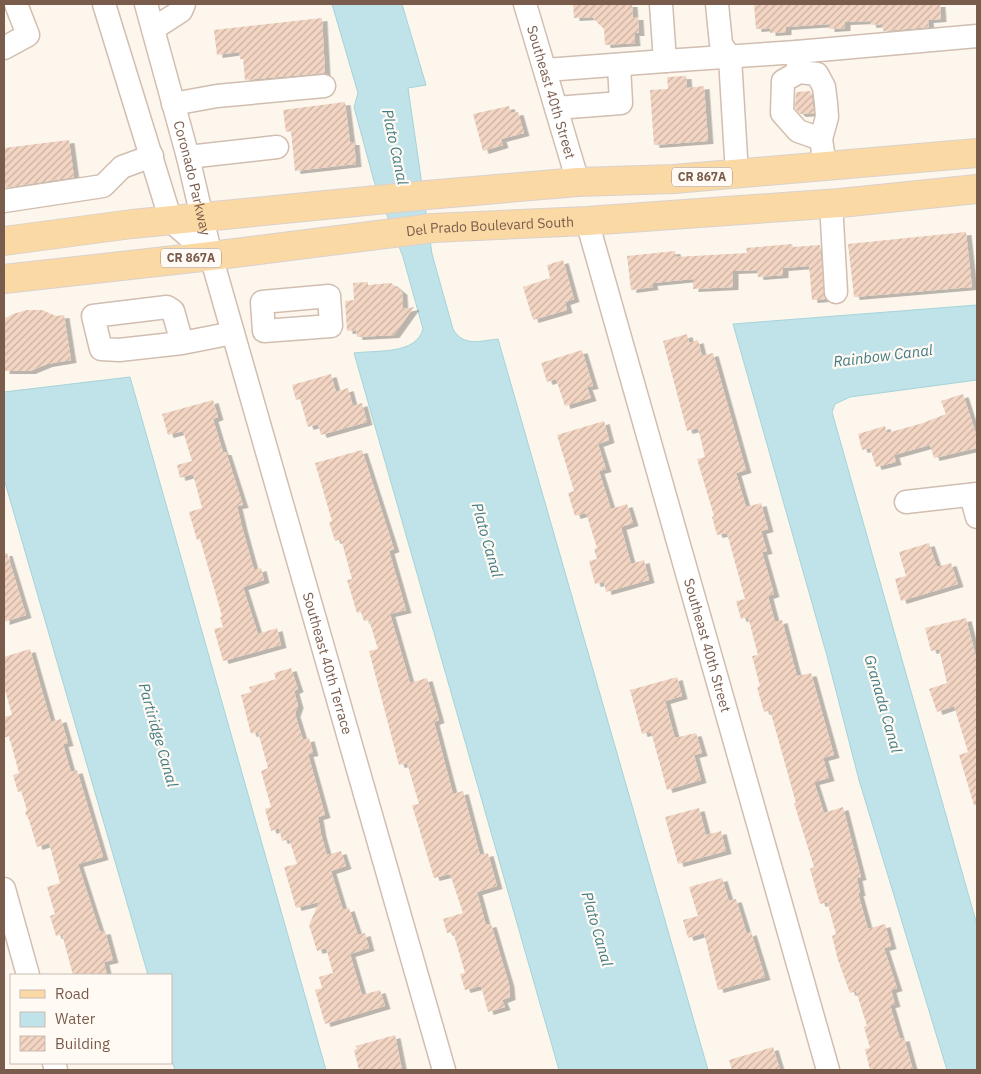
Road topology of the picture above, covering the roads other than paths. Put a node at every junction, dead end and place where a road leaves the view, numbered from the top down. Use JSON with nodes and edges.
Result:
{"nodes":[{"id":1,"x":16,"y":4,"type":"edge"},
{"id":2,"x":104,"y":4,"type":"edge"},
{"id":3,"x":146,"y":4,"type":"edge"},
{"id":4,"x":184,"y":4,"type":"edge"},
{"id":5,"x":525,"y":4,"type":"edge"},
{"id":6,"x":661,"y":4,"type":"edge"},
{"id":7,"x":717,"y":4,"type":"edge"},
{"id":8,"x":153,"y":29,"type":"junction"},
{"id":9,"x":977,"y":36,"type":"edge"},
{"id":10,"x":4,"y":48,"type":"edge"},
{"id":11,"x":730,"y":58,"type":"junction"},
{"id":12,"x":665,"y":61,"type":"junction"},
{"id":13,"x":798,"y":62,"type":"junction"},
{"id":14,"x":619,"y":65,"type":"junction"},
{"id":15,"x":546,"y":70,"type":"junction"},
{"id":16,"x":324,"y":86,"type":"dead end"},
{"id":17,"x":173,"y":104,"type":"junction"},
{"id":18,"x":556,"y":108,"type":"junction"},
{"id":19,"x":821,"y":139,"type":"junction"},
{"id":20,"x":277,"y":147,"type":"dead end"},
{"id":21,"x":977,"y":153,"type":"edge"},
{"id":22,"x":152,"y":156,"type":"junction"},
{"id":23,"x":188,"y":157,"type":"junction"},
{"id":24,"x":825,"y":166,"type":"junction"},
{"id":25,"x":737,"y":174,"type":"junction"},
{"id":26,"x":627,"y":181,"type":"junction"},
{"id":27,"x":578,"y":182,"type":"junction"},
{"id":28,"x":977,"y":189,"type":"edge"},
{"id":29,"x":4,"y":201,"type":"edge"},
{"id":30,"x":831,"y":203,"type":"junction"},
{"id":31,"x":203,"y":218,"type":"junction"},
{"id":32,"x":171,"y":221,"type":"junction"},
{"id":33,"x":586,"y":221,"type":"junction"},
{"id":34,"x":532,"y":224,"type":"junction"},
{"id":35,"x":4,"y":241,"type":"edge"},
{"id":36,"x":211,"y":256,"type":"junction"},
{"id":37,"x":4,"y":279,"type":"edge"},
{"id":38,"x":836,"y":292,"type":"dead end"},
{"id":39,"x":263,"y":316,"type":"dead end"},
{"id":40,"x":231,"y":326,"type":"junction"},
{"id":41,"x":182,"y":343,"type":"dead end"},
{"id":42,"x":974,"y":495,"type":"edge"},
{"id":43,"x":906,"y":502,"type":"dead end"},
{"id":44,"x":977,"y":517,"type":"edge"},
{"id":45,"x":4,"y":889,"type":"edge"},
{"id":46,"x":28,"y":974,"type":"edge"},
{"id":47,"x":444,"y":1070,"type":"edge"},
{"id":48,"x":828,"y":1070,"type":"edge"}],
"edges":[{"from":1,"to":10,"type":"street"},
{"from":2,"to":22,"type":"street"},
{"from":3,"to":8,"type":"street","name":"Coronado Parkway"},
{"from":4,"to":8,"type":"street"},
{"from":5,"to":15,"type":"street","name":"Southeast 40th Street"},
{"from":6,"to":12,"type":"street"},
{"from":7,"to":11,"type":"street"},
{"from":8,"to":17,"type":"street","name":"Coronado Parkway"},
{"from":9,"to":13,"type":"street"},
{"from":11,"to":12,"type":"street"},
{"from":11,"to":13,"type":"street"},
{"from":11,"to":25,"type":"street"},
{"from":12,"to":14,"type":"street"},
{"from":13,"to":19,"type":"street"},
{"from":13,"to":19,"type":"street"},
{"from":14,"to":15,"type":"street"},
{"from":14,"to":18,"type":"street"},
{"from":15,"to":18,"type":"street","name":"Southeast 40th Street"},
{"from":16,"to":17,"type":"street"},
{"from":17,"to":23,"type":"street","name":"Coronado Parkway"},
{"from":18,"to":27,"type":"street","name":"Southeast 40th Street"},
{"from":19,"to":24,"type":"street"},
{"from":20,"to":23,"type":"street"},
{"from":21,"to":24,"type":"main road","number":"CR 867A"},
{"from":22,"to":29,"type":"street"},
{"from":22,"to":32,"type":"street"},
{"from":23,"to":31,"type":"street","name":"Coronado Parkway"},
{"from":24,"to":25,"type":"main road","number":"CR 867A"},
{"from":25,"to":26,"type":"main road","number":"CR 867A"},
{"from":26,"to":27,"type":"main road","number":"CR 867A"},
{"from":26,"to":33,"type":"main road"},
{"from":27,"to":31,"type":"main road","number":"CR 867A"},
{"from":27,"to":34,"type":"main road"},
{"from":28,"to":30,"type":"main road","name":"Del Prado Boulevard South","number":"CR 867A"},
{"from":30,"to":33,"type":"main road","name":"Del Prado Boulevard South","number":"CR 867A"},
{"from":30,"to":38,"type":"street"},
{"from":31,"to":32,"type":"main road","number":"CR 867A"},
{"from":31,"to":36,"type":"street","name":"Coronado Parkway"},
{"from":32,"to":35,"type":"main road","number":"CR 867A"},
{"from":32,"to":36,"type":"street","name":"Coronado Parkway"},
{"from":33,"to":34,"type":"main road","name":"Del Prado Boulevard South","number":"CR 867A"},
{"from":33,"to":48,"type":"street","name":"Southeast 40th Street"},
{"from":34,"to":36,"type":"main road","name":"Del Prado Boulevard South","number":"CR 867A"},
{"from":36,"to":37,"type":"main road","name":"Del Prado Boulevard South","number":"CR 867A"},
{"from":36,"to":40,"type":"street","name":"Southeast 40th Terrace"},
{"from":39,"to":40,"type":"street"},
{"from":40,"to":41,"type":"street"},
{"from":40,"to":47,"type":"street","name":"Southeast 40th Terrace"},
{"from":42,"to":43,"type":"street"},
{"from":42,"to":44,"type":"street"},
{"from":45,"to":46,"type":"street"}]}
